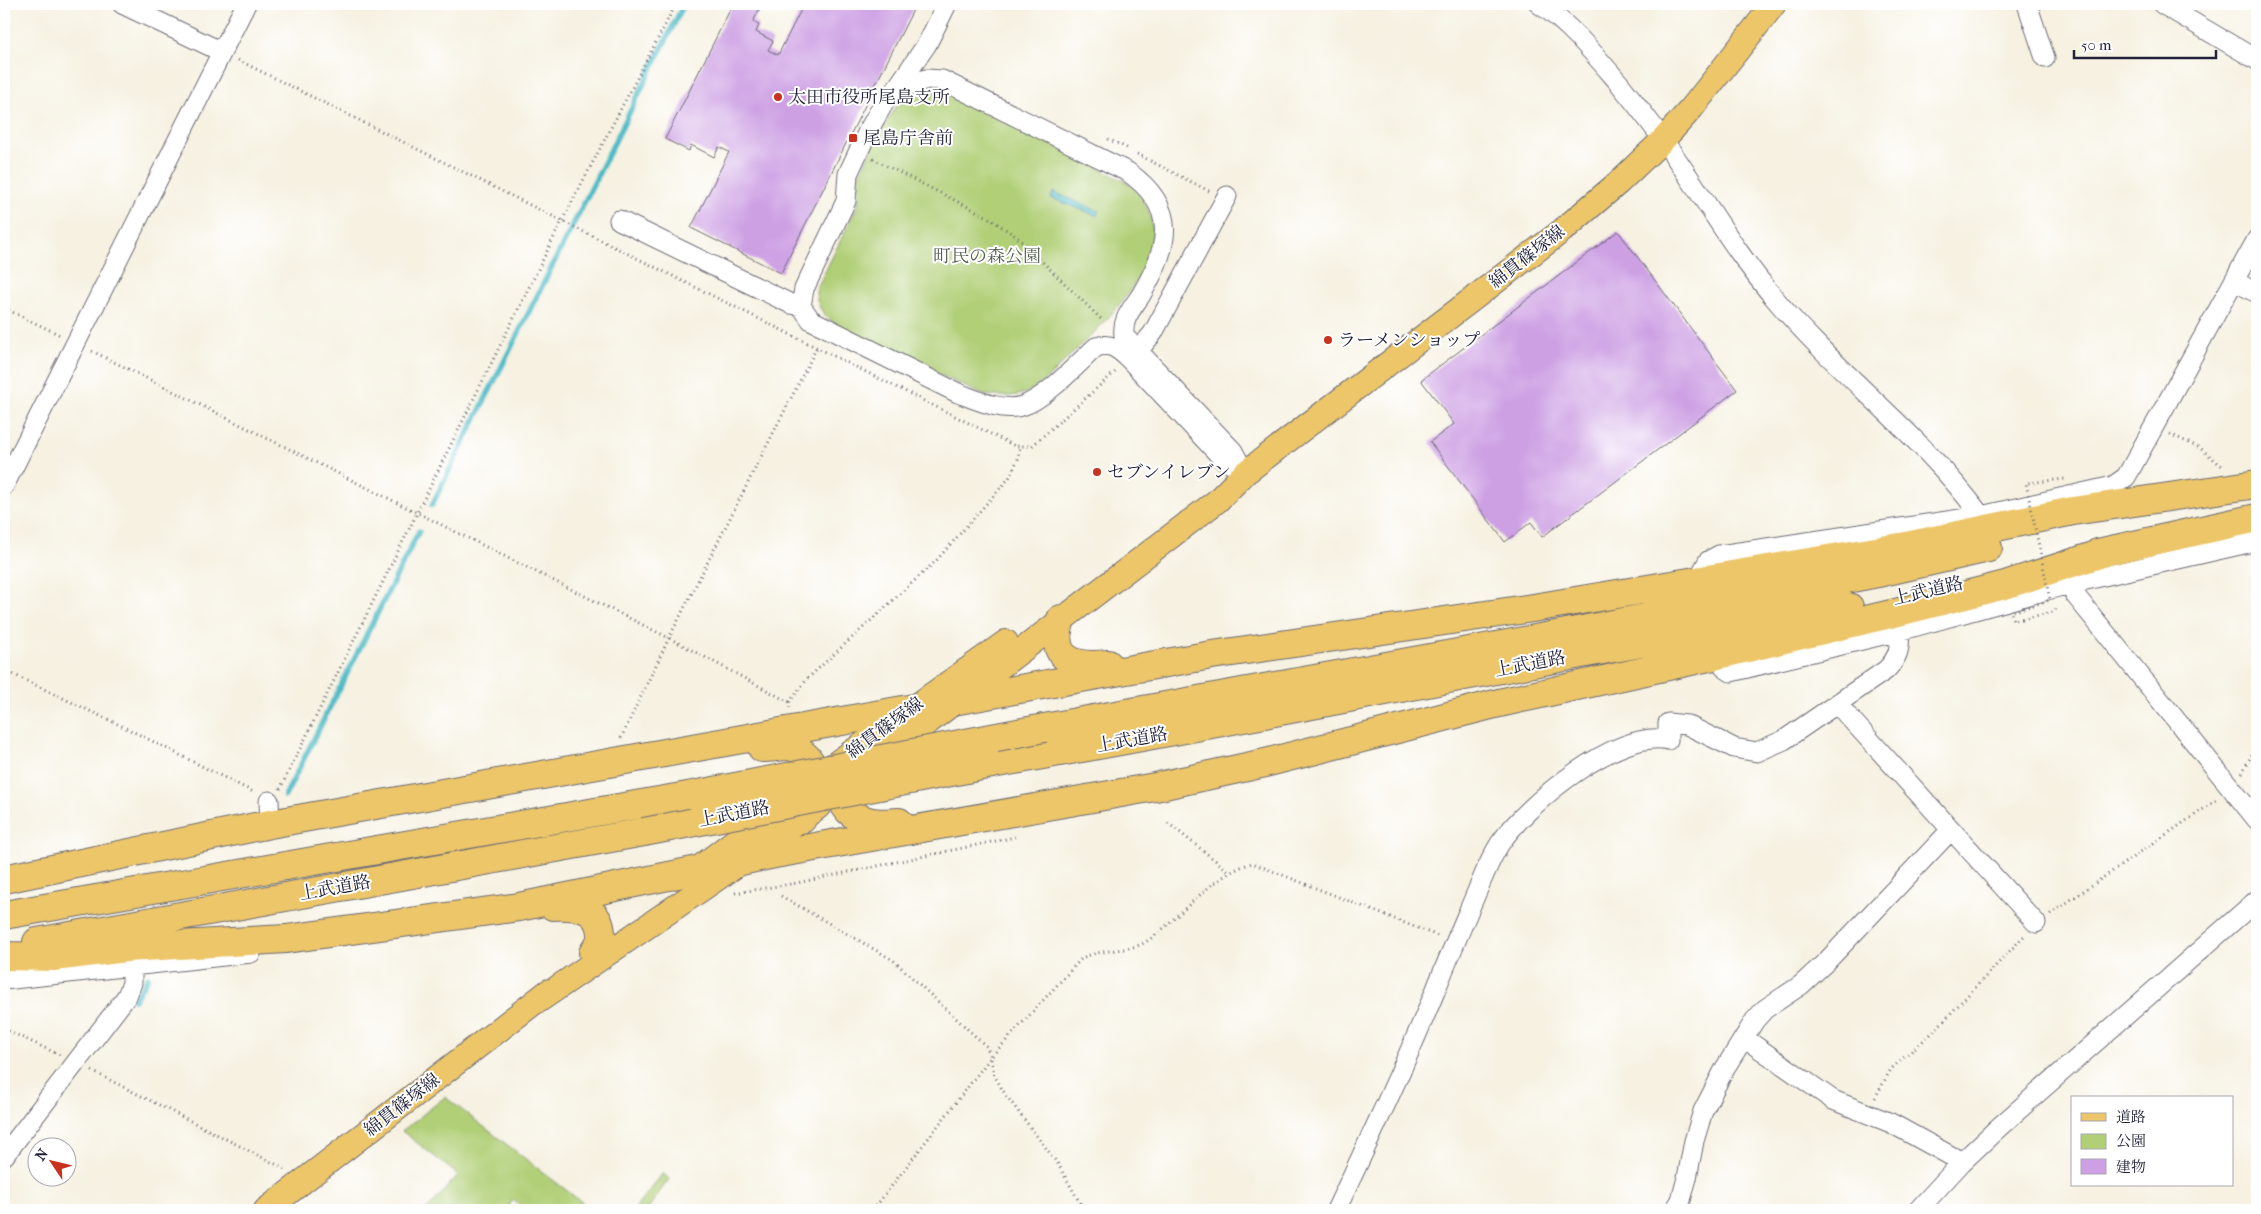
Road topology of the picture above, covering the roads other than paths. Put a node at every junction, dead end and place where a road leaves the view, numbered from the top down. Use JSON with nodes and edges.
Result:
{"nodes":[{"id":1,"x":122,"y":4,"type":"edge"},
{"id":2,"x":246,"y":4,"type":"edge"},
{"id":3,"x":947,"y":4,"type":"edge"},
{"id":4,"x":1539,"y":4,"type":"edge"},
{"id":5,"x":1774,"y":4,"type":"edge"},
{"id":6,"x":2028,"y":4,"type":"edge"},
{"id":7,"x":2162,"y":4,"type":"edge"},
{"id":8,"x":928,"y":44,"type":"junction"},
{"id":9,"x":222,"y":52,"type":"junction"},
{"id":10,"x":2046,"y":58,"type":"dead end"},
{"id":11,"x":2257,"y":60,"type":"edge"},
{"id":12,"x":942,"y":80,"type":"junction"},
{"id":13,"x":885,"y":101,"type":"junction"},
{"id":14,"x":1663,"y":140,"type":"junction"},
{"id":15,"x":1226,"y":196,"type":"road end"},
{"id":16,"x":619,"y":220,"type":"dead end"},
{"id":17,"x":2257,"y":239,"type":"edge"},
{"id":18,"x":2234,"y":281,"type":"junction"},
{"id":19,"x":2257,"y":293,"type":"edge"},
{"id":20,"x":801,"y":306,"type":"junction"},
{"id":21,"x":1138,"y":351,"type":"junction"},
{"id":22,"x":1245,"y":473,"type":"junction"},
{"id":23,"x":2257,"y":485,"type":"edge"},
{"id":24,"x":4,"y":486,"type":"edge"},
{"id":25,"x":1981,"y":516,"type":"junction"},
{"id":26,"x":2249,"y":531,"type":"edge"},
{"id":27,"x":2115,"y":549,"type":"junction"},
{"id":28,"x":1698,"y":579,"type":"junction"},
{"id":29,"x":2070,"y":584,"type":"junction"},
{"id":30,"x":1061,"y":619,"type":"junction"},
{"id":31,"x":1899,"y":631,"type":"junction"},
{"id":32,"x":1212,"y":655,"type":"junction"},
{"id":33,"x":1718,"y":655,"type":"junction"},
{"id":34,"x":956,"y":702,"type":"junction"},
{"id":35,"x":1838,"y":705,"type":"junction"},
{"id":36,"x":909,"y":710,"type":"junction"},
{"id":37,"x":693,"y":749,"type":"junction"},
{"id":38,"x":852,"y":752,"type":"junction"},
{"id":39,"x":814,"y":779,"type":"junction"},
{"id":40,"x":839,"y":791,"type":"junction"},
{"id":41,"x":1015,"y":813,"type":"junction"},
{"id":42,"x":802,"y":819,"type":"junction"},
{"id":43,"x":2257,"y":820,"type":"edge"},
{"id":44,"x":1950,"y":831,"type":"junction"},
{"id":45,"x":744,"y":860,"type":"junction"},
{"id":46,"x":695,"y":871,"type":"junction"},
{"id":47,"x":4,"y":880,"type":"edge"},
{"id":48,"x":2257,"y":900,"type":"edge"},
{"id":49,"x":519,"y":907,"type":"junction"},
{"id":50,"x":4,"y":916,"type":"edge"},
{"id":51,"x":2036,"y":924,"type":"dead end"},
{"id":52,"x":366,"y":940,"type":"dead end"},
{"id":53,"x":4,"y":949,"type":"edge"},
{"id":54,"x":593,"y":953,"type":"junction"},
{"id":55,"x":4,"y":956,"type":"edge"},
{"id":56,"x":132,"y":967,"type":"junction"},
{"id":57,"x":4,"y":980,"type":"edge"},
{"id":58,"x":538,"y":1001,"type":"junction"},
{"id":59,"x":1744,"y":1038,"type":"junction"},
{"id":60,"x":4,"y":1156,"type":"edge"},
{"id":61,"x":1962,"y":1162,"type":"junction"},
{"id":62,"x":266,"y":1210,"type":"edge"},
{"id":63,"x":1336,"y":1210,"type":"edge"},
{"id":64,"x":1675,"y":1210,"type":"edge"},
{"id":65,"x":1918,"y":1210,"type":"edge"}],
"edges":[{"from":1,"to":9,"type":"street"},
{"from":2,"to":9,"type":"street"},
{"from":3,"to":8,"type":"street"},
{"from":4,"to":14,"type":"street"},
{"from":5,"to":14,"type":"main road","name":"綿貫篠塚線"},
{"from":6,"to":10,"type":"street"},
{"from":7,"to":11,"type":"street"},
{"from":8,"to":12,"type":"street"},
{"from":8,"to":13,"type":"street"},
{"from":9,"to":24,"type":"street"},
{"from":12,"to":13,"type":"street"},
{"from":12,"to":21,"type":"street"},
{"from":13,"to":20,"type":"street"},
{"from":14,"to":22,"type":"main road","name":"綿貫篠塚線"},
{"from":14,"to":25,"type":"street"},
{"from":15,"to":21,"type":"street"},
{"from":16,"to":20,"type":"street"},
{"from":17,"to":18,"type":"street"},
{"from":18,"to":19,"type":"street"},
{"from":18,"to":25,"type":"street"},
{"from":20,"to":22,"type":"street"},
{"from":21,"to":22,"type":"street"},
{"from":22,"to":30,"type":"main road","name":"綿貫篠塚線"},
{"from":22,"to":36,"type":"main road","name":"綿貫篠塚線"},
{"from":23,"to":28,"type":"highway"},
{"from":23,"to":50,"type":"highway","name":"上武道路","bridge":true},
{"from":25,"to":28,"type":"street"},
{"from":26,"to":27,"type":"highway","name":"上武道路"},
{"from":26,"to":29,"type":"street"},
{"from":27,"to":33,"type":"highway"},
{"from":27,"to":53,"type":"highway","name":"上武道路","bridge":true},
{"from":28,"to":32,"type":"highway"},
{"from":29,"to":31,"type":"street"},
{"from":29,"to":43,"type":"street"},
{"from":30,"to":32,"type":"highway"},
{"from":30,"to":34,"type":"main road","name":"綿貫篠塚線"},
{"from":31,"to":33,"type":"street"},
{"from":31,"to":35,"type":"street"},
{"from":32,"to":34,"type":"highway"},
{"from":33,"to":41,"type":"highway"},
{"from":34,"to":36,"type":"highway"},
{"from":34,"to":40,"type":"main road","name":"綿貫篠塚線"},
{"from":35,"to":44,"type":"street"},
{"from":35,"to":63,"type":"street"},
{"from":36,"to":37,"type":"highway"},
{"from":36,"to":38,"type":"main road","name":"綿貫篠塚線"},
{"from":37,"to":39,"type":"highway"},
{"from":37,"to":47,"type":"highway"},
{"from":38,"to":39,"type":"main road","name":"綿貫篠塚線"},
{"from":38,"to":40,"type":"highway"},
{"from":39,"to":42,"type":"highway"},
{"from":39,"to":46,"type":"main road","name":"綿貫篠塚線"},
{"from":40,"to":41,"type":"highway"},
{"from":40,"to":42,"type":"main road","name":"綿貫篠塚線"},
{"from":41,"to":45,"type":"highway"},
{"from":42,"to":45,"type":"main road","name":"綿貫篠塚線"},
{"from":44,"to":51,"type":"street"},
{"from":44,"to":59,"type":"street"},
{"from":45,"to":46,"type":"highway"},
{"from":45,"to":58,"type":"main road","name":"綿貫篠塚線"},
{"from":46,"to":49,"type":"highway"},
{"from":46,"to":54,"type":"main road","name":"綿貫篠塚線"},
{"from":48,"to":61,"type":"street"},
{"from":49,"to":54,"type":"highway"},
{"from":49,"to":55,"type":"highway"},
{"from":52,"to":56,"type":"street"},
{"from":54,"to":58,"type":"main road","name":"綿貫篠塚線"},
{"from":56,"to":57,"type":"street"},
{"from":56,"to":60,"type":"street"},
{"from":58,"to":62,"type":"main road","name":"綿貫篠塚線"},
{"from":59,"to":61,"type":"street"},
{"from":59,"to":64,"type":"street"},
{"from":61,"to":65,"type":"street"}]}
